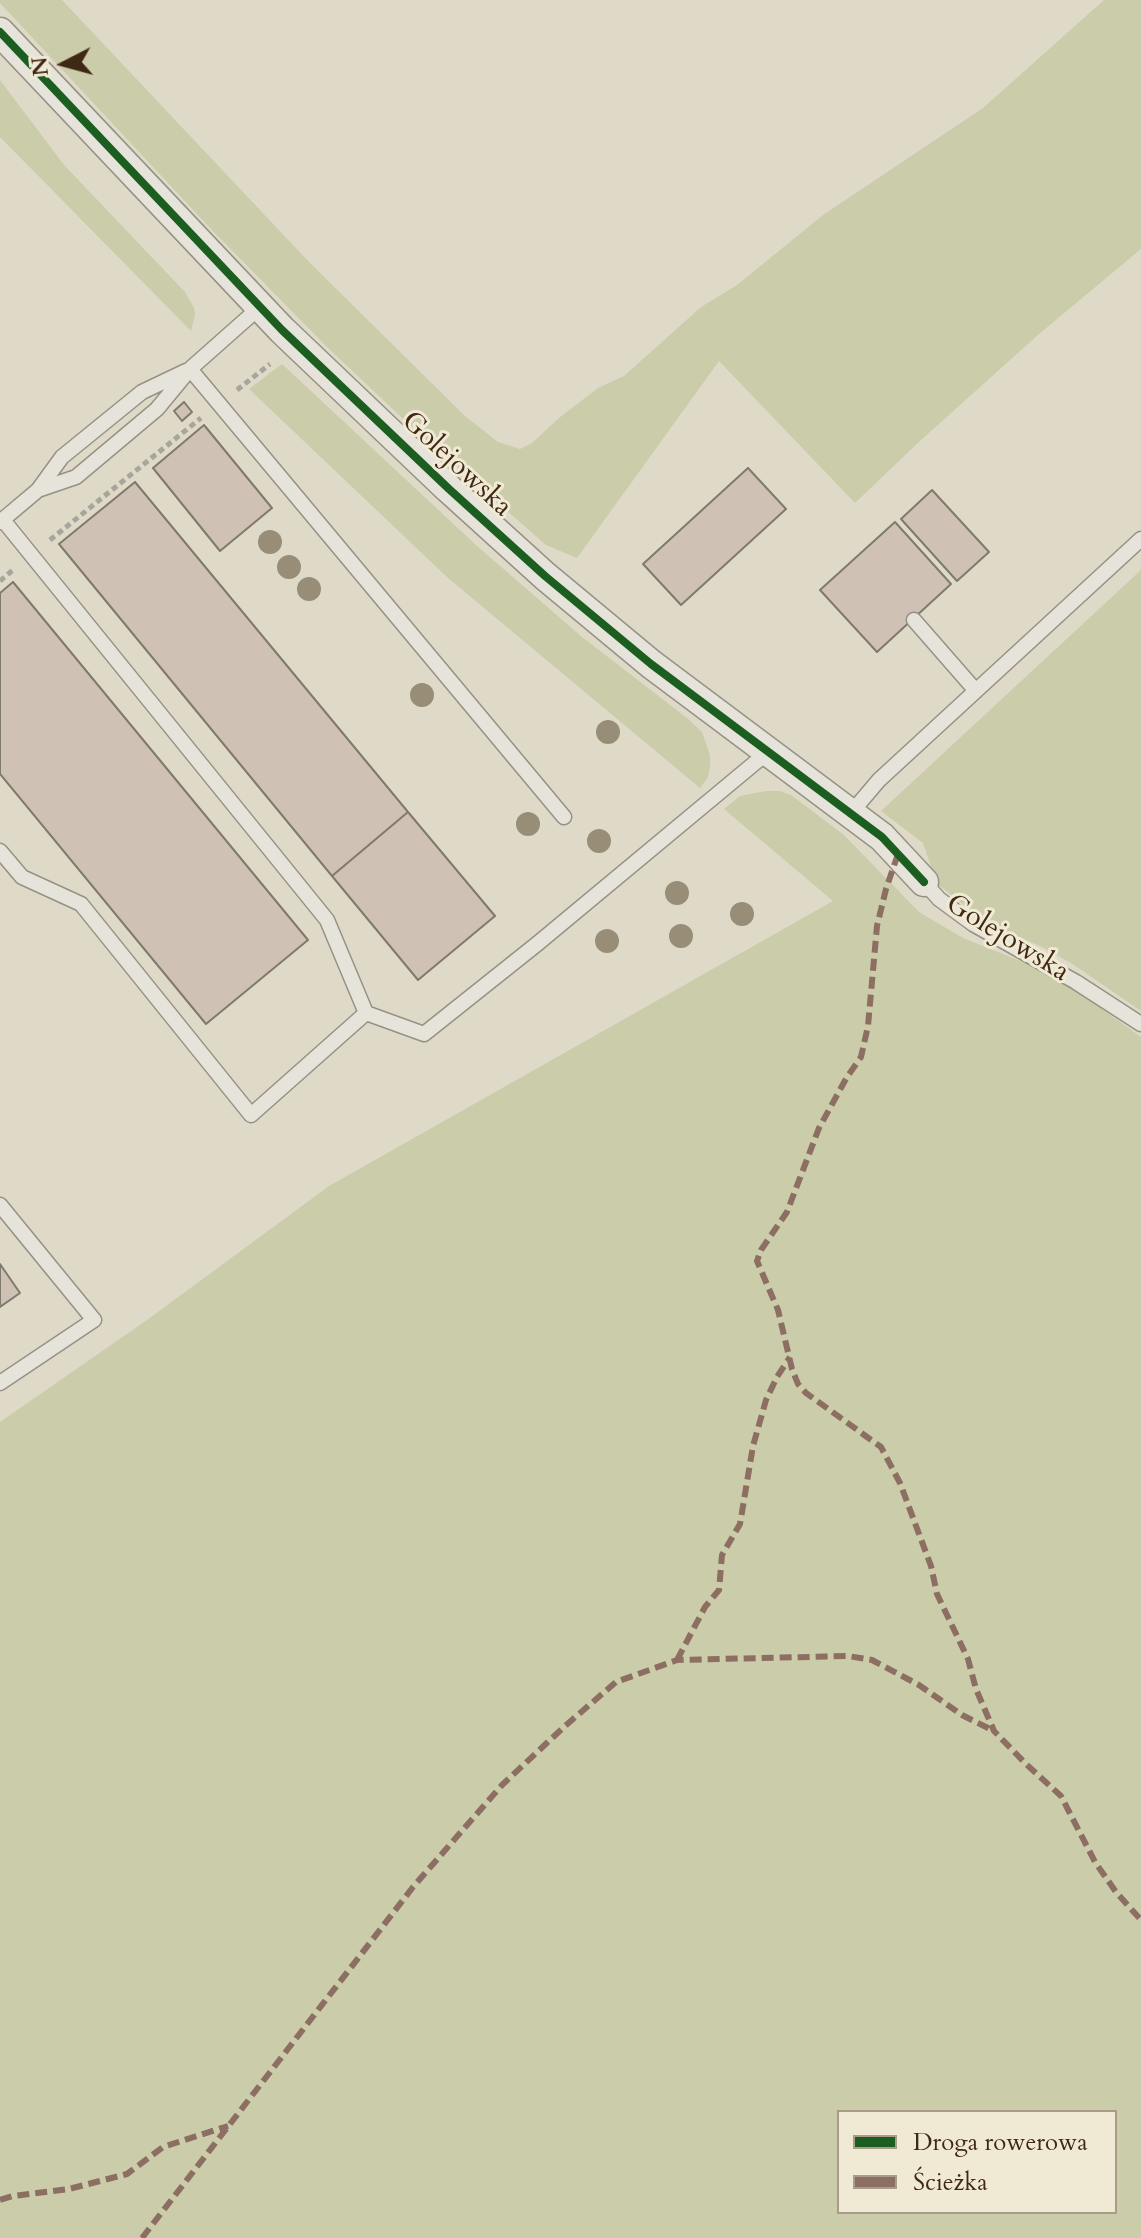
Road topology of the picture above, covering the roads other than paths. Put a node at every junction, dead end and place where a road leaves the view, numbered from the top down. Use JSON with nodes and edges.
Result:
{"nodes":[{"id":1,"x":0,"y":32,"type":"edge"},
{"id":2,"x":260,"y":307,"type":"junction"},
{"id":3,"x":190,"y":369,"type":"junction"},
{"id":4,"x":38,"y":490,"type":"junction"},
{"id":5,"x":1,"y":521,"type":"edge"},
{"id":6,"x":1141,"y":539,"type":"edge"},
{"id":7,"x":914,"y":620,"type":"dead end"},
{"id":8,"x":976,"y":691,"type":"junction"},
{"id":9,"x":768,"y":752,"type":"junction"},
{"id":10,"x":851,"y":813,"type":"junction"},
{"id":11,"x":564,"y":817,"type":"dead end"},
{"id":12,"x":0,"y":851,"type":"edge"},
{"id":13,"x":924,"y":882,"type":"joint"},
{"id":14,"x":366,"y":1013,"type":"junction"},
{"id":15,"x":1141,"y":1024,"type":"edge"},
{"id":16,"x":0,"y":1205,"type":"edge"},
{"id":17,"x":0,"y":1383,"type":"edge"}],
"edges":[{"from":1,"to":2,"type":"street","name":"Golejowska"},
{"from":2,"to":3,"type":"lane"},
{"from":2,"to":9,"type":"street","name":"Golejowska"},
{"from":3,"to":4,"type":"lane"},
{"from":3,"to":4,"type":"lane"},
{"from":3,"to":11,"type":"lane"},
{"from":4,"to":5,"type":"lane"},
{"from":5,"to":14,"type":"lane"},
{"from":6,"to":8,"type":"lane"},
{"from":7,"to":8,"type":"lane"},
{"from":8,"to":10,"type":"lane"},
{"from":9,"to":10,"type":"street","name":"Golejowska"},
{"from":9,"to":14,"type":"lane"},
{"from":10,"to":13,"type":"street","name":"Golejowska"},
{"from":12,"to":14,"type":"lane"},
{"from":13,"to":15,"type":"lane","name":"Golejowska"},
{"from":16,"to":17,"type":"lane"}]}
